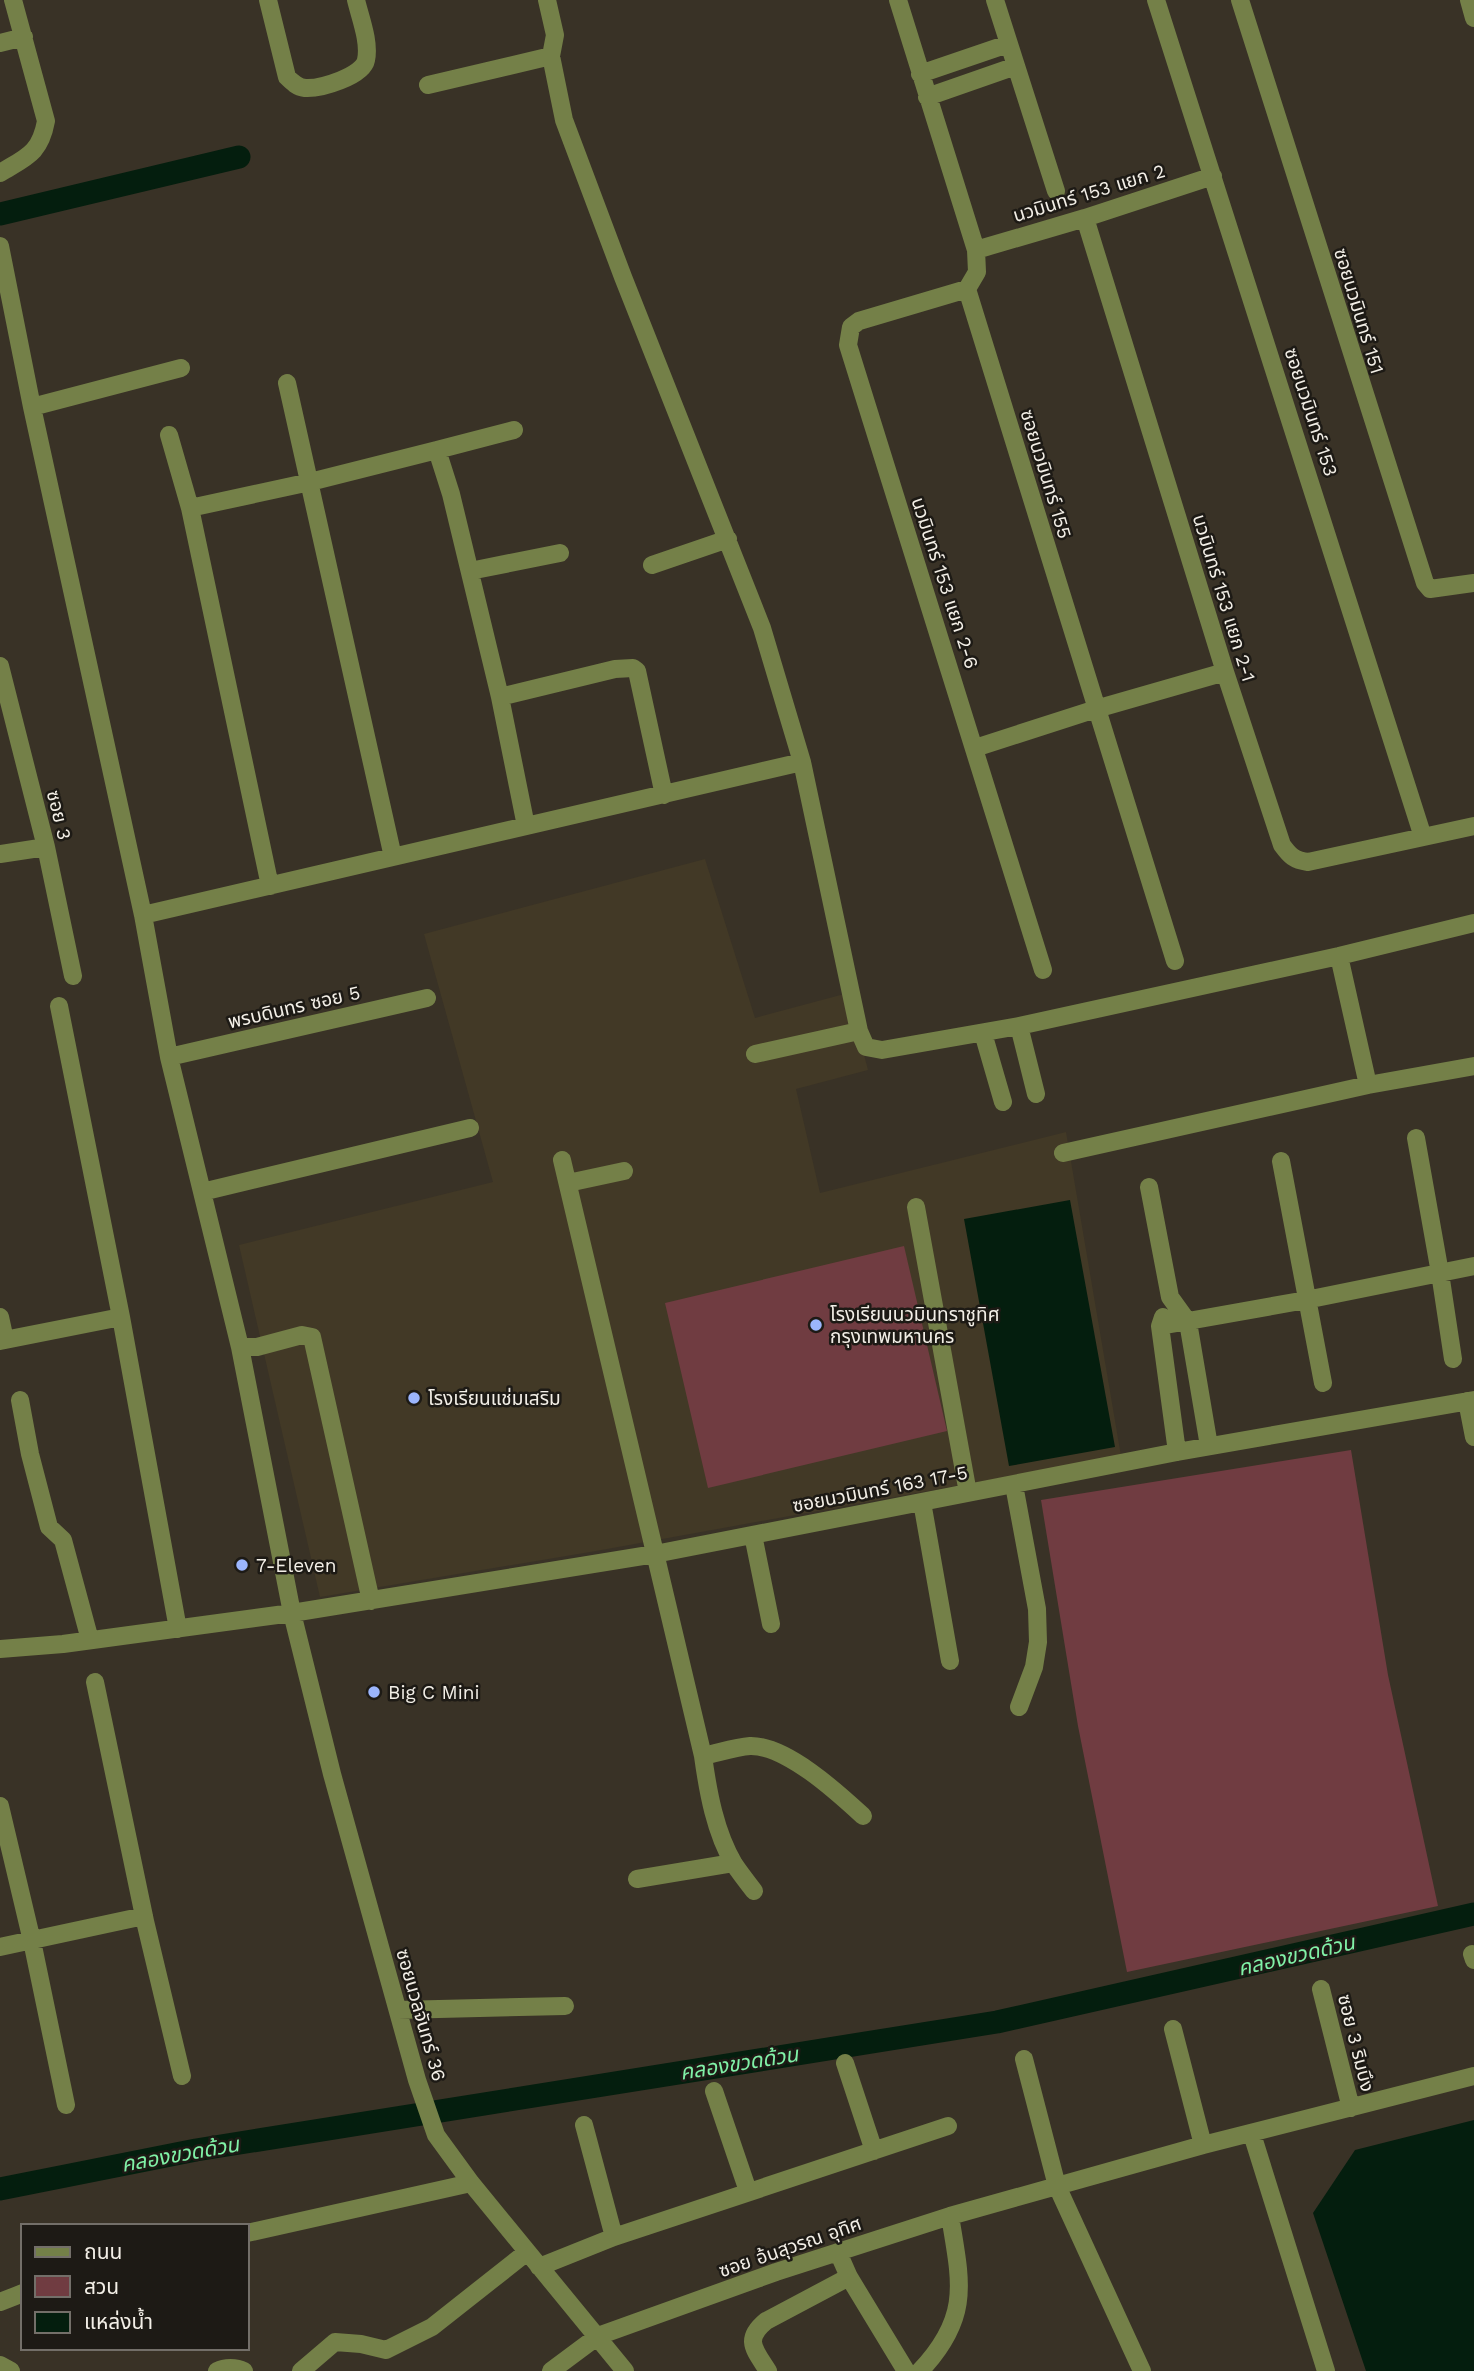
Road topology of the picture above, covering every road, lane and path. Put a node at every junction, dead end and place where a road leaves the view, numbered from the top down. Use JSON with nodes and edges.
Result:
{"nodes":[{"id":1,"x":13,"y":0,"type":"edge"},
{"id":2,"x":268,"y":0,"type":"edge"},
{"id":3,"x":356,"y":0,"type":"edge"},
{"id":4,"x":547,"y":0,"type":"edge"},
{"id":5,"x":898,"y":0,"type":"edge"},
{"id":6,"x":995,"y":0,"type":"edge"},
{"id":7,"x":1156,"y":0,"type":"edge"},
{"id":8,"x":1240,"y":0,"type":"edge"},
{"id":9,"x":1469,"y":0,"type":"edge"},
{"id":10,"x":1474,"y":18,"type":"edge"},
{"id":11,"x":24,"y":37,"type":"junction"},
{"id":12,"x":0,"y":44,"type":"edge"},
{"id":13,"x":1008,"y":44,"type":"junction"},
{"id":14,"x":551,"y":56,"type":"junction"},
{"id":15,"x":1016,"y":66,"type":"junction"},
{"id":16,"x":920,"y":74,"type":"junction"},
{"id":17,"x":428,"y":85,"type":"dead end"},
{"id":18,"x":927,"y":97,"type":"junction"},
{"id":19,"x":0,"y":173,"type":"edge"},
{"id":20,"x":1213,"y":176,"type":"junction"},
{"id":21,"x":1056,"y":191,"type":"dead end"},
{"id":22,"x":1085,"y":218,"type":"junction"},
{"id":23,"x":0,"y":246,"type":"edge"},
{"id":24,"x":976,"y":250,"type":"junction"},
{"id":25,"x":967,"y":289,"type":"junction"},
{"id":26,"x":181,"y":368,"type":"dead end"},
{"id":27,"x":287,"y":383,"type":"dead end"},
{"id":28,"x":32,"y":407,"type":"junction"},
{"id":29,"x":514,"y":430,"type":"dead end"},
{"id":30,"x":169,"y":435,"type":"dead end"},
{"id":31,"x":437,"y":450,"type":"junction"},
{"id":32,"x":310,"y":482,"type":"junction"},
{"id":33,"x":190,"y":508,"type":"junction"},
{"id":34,"x":728,"y":539,"type":"junction"},
{"id":35,"x":560,"y":553,"type":"dead end"},
{"id":36,"x":652,"y":565,"type":"dead end"},
{"id":37,"x":470,"y":571,"type":"junction"},
{"id":38,"x":1474,"y":583,"type":"edge"},
{"id":39,"x":0,"y":666,"type":"edge"},
{"id":40,"x":1225,"y":672,"type":"junction"},
{"id":41,"x":500,"y":698,"type":"junction"},
{"id":42,"x":1096,"y":709,"type":"junction"},
{"id":43,"x":975,"y":748,"type":"junction"},
{"id":44,"x":802,"y":762,"type":"junction"},
{"id":45,"x":664,"y":795,"type":"junction"},
{"id":46,"x":1474,"y":826,"type":"edge"},
{"id":47,"x":526,"y":827,"type":"junction"},
{"id":48,"x":1423,"y":837,"type":"junction"},
{"id":49,"x":46,"y":847,"type":"junction"},
{"id":50,"x":0,"y":854,"type":"edge"},
{"id":51,"x":393,"y":857,"type":"junction"},
{"id":52,"x":270,"y":887,"type":"junction"},
{"id":53,"x":143,"y":915,"type":"junction"},
{"id":54,"x":1474,"y":923,"type":"edge"},
{"id":55,"x":1339,"y":956,"type":"junction"},
{"id":56,"x":1175,"y":961,"type":"dead end"},
{"id":57,"x":1043,"y":970,"type":"dead end"},
{"id":58,"x":73,"y":976,"type":"dead end"},
{"id":59,"x":427,"y":998,"type":"dead end"},
{"id":60,"x":60,"y":1006,"type":"dead end"},
{"id":61,"x":1019,"y":1026,"type":"junction"},
{"id":62,"x":859,"y":1031,"type":"junction"},
{"id":63,"x":983,"y":1033,"type":"junction"},
{"id":64,"x":755,"y":1055,"type":"dead end"},
{"id":65,"x":169,"y":1057,"type":"junction"},
{"id":66,"x":1474,"y":1066,"type":"edge"},
{"id":67,"x":1368,"y":1085,"type":"junction"},
{"id":68,"x":1036,"y":1094,"type":"dead end"},
{"id":69,"x":1003,"y":1102,"type":"dead end"},
{"id":70,"x":470,"y":1128,"type":"dead end"},
{"id":71,"x":1416,"y":1138,"type":"dead end"},
{"id":72,"x":1063,"y":1153,"type":"dead end"},
{"id":73,"x":562,"y":1160,"type":"dead end"},
{"id":74,"x":1282,"y":1161,"type":"dead end"},
{"id":75,"x":624,"y":1171,"type":"dead end"},
{"id":76,"x":568,"y":1183,"type":"junction"},
{"id":77,"x":1149,"y":1187,"type":"dead end"},
{"id":78,"x":202,"y":1192,"type":"junction"},
{"id":79,"x":916,"y":1207,"type":"dead end"},
{"id":80,"x":1474,"y":1266,"type":"edge"},
{"id":81,"x":1440,"y":1273,"type":"junction"},
{"id":82,"x":1170,"y":1297,"type":"junction"},
{"id":83,"x":1306,"y":1300,"type":"junction"},
{"id":84,"x":0,"y":1317,"type":"edge"},
{"id":85,"x":121,"y":1317,"type":"junction"},
{"id":86,"x":1188,"y":1322,"type":"junction"},
{"id":87,"x":1160,"y":1326,"type":"junction"},
{"id":88,"x":3,"y":1340,"type":"edge"},
{"id":89,"x":240,"y":1347,"type":"junction"},
{"id":90,"x":1453,"y":1359,"type":"dead end"},
{"id":91,"x":1323,"y":1383,"type":"dead end"},
{"id":92,"x":20,"y":1400,"type":"dead end"},
{"id":93,"x":1470,"y":1400,"type":"edge"},
{"id":94,"x":1474,"y":1437,"type":"edge"},
{"id":95,"x":1209,"y":1446,"type":"junction"},
{"id":96,"x":1177,"y":1452,"type":"junction"},
{"id":97,"x":1014,"y":1485,"type":"junction"},
{"id":98,"x":968,"y":1493,"type":"junction"},
{"id":99,"x":922,"y":1502,"type":"junction"},
{"id":100,"x":753,"y":1535,"type":"junction"},
{"id":101,"x":655,"y":1554,"type":"junction"},
{"id":102,"x":371,"y":1601,"type":"junction"},
{"id":103,"x":292,"y":1613,"type":"junction"},
{"id":104,"x":771,"y":1623,"type":"dead end"},
{"id":105,"x":178,"y":1629,"type":"junction"},
{"id":106,"x":90,"y":1640,"type":"junction"},
{"id":107,"x":0,"y":1649,"type":"edge"},
{"id":108,"x":950,"y":1661,"type":"dead end"},
{"id":109,"x":95,"y":1682,"type":"dead end"},
{"id":110,"x":1019,"y":1707,"type":"dead end"},
{"id":111,"x":702,"y":1756,"type":"junction"},
{"id":112,"x":0,"y":1806,"type":"edge"},
{"id":113,"x":863,"y":1816,"type":"dead end"},
{"id":114,"x":733,"y":1863,"type":"junction"},
{"id":115,"x":637,"y":1879,"type":"dead end"},
{"id":116,"x":754,"y":1891,"type":"dead end"},
{"id":117,"x":144,"y":1916,"type":"junction"},
{"id":118,"x":32,"y":1941,"type":"junction"},
{"id":119,"x":0,"y":1947,"type":"edge"},
{"id":120,"x":1321,"y":1989,"type":"dead end"},
{"id":121,"x":565,"y":2006,"type":"dead end"},
{"id":122,"x":398,"y":2010,"type":"junction"},
{"id":123,"x":1173,"y":2029,"type":"dead end"},
{"id":124,"x":1024,"y":2059,"type":"dead end"},
{"id":125,"x":845,"y":2063,"type":"dead end"},
{"id":126,"x":181,"y":2076,"type":"dead end"},
{"id":127,"x":1474,"y":2076,"type":"edge"},
{"id":128,"x":713,"y":2091,"type":"dead end"},
{"id":129,"x":66,"y":2105,"type":"dead end"},
{"id":130,"x":1351,"y":2108,"type":"junction"},
{"id":131,"x":584,"y":2125,"type":"dead end"},
{"id":132,"x":948,"y":2126,"type":"dead end"},
{"id":133,"x":1252,"y":2134,"type":"junction"},
{"id":134,"x":1203,"y":2145,"type":"junction"},
{"id":135,"x":874,"y":2151,"type":"junction"},
{"id":136,"x":471,"y":2183,"type":"junction"},
{"id":137,"x":1057,"y":2186,"type":"junction"},
{"id":138,"x":748,"y":2191,"type":"junction"},
{"id":139,"x":950,"y":2216,"type":"junction"},
{"id":140,"x":248,"y":2233,"type":"edge"},
{"id":141,"x":614,"y":2236,"type":"junction"},
{"id":142,"x":527,"y":2252,"type":"junction"},
{"id":143,"x":838,"y":2252,"type":"junction"},
{"id":144,"x":539,"y":2267,"type":"junction"},
{"id":145,"x":849,"y":2277,"type":"junction"},
{"id":146,"x":21,"y":2294,"type":"edge"},
{"id":147,"x":0,"y":2302,"type":"edge"},
{"id":148,"x":598,"y":2336,"type":"junction"},
{"id":149,"x":0,"y":2365,"type":"edge"},
{"id":150,"x":12,"y":2371,"type":"edge"},
{"id":151,"x":217,"y":2371,"type":"edge"},
{"id":152,"x":244,"y":2371,"type":"edge"},
{"id":153,"x":301,"y":2371,"type":"edge"},
{"id":154,"x":551,"y":2371,"type":"edge"},
{"id":155,"x":625,"y":2371,"type":"edge"},
{"id":156,"x":768,"y":2371,"type":"edge"},
{"id":157,"x":906,"y":2371,"type":"edge"},
{"id":158,"x":920,"y":2371,"type":"edge"},
{"id":159,"x":1142,"y":2371,"type":"edge"},
{"id":160,"x":1326,"y":2371,"type":"edge"}],
"edges":[{"from":1,"to":11,"type":"street"},
{"from":2,"to":3,"type":"street"},
{"from":4,"to":14,"type":"street"},
{"from":5,"to":16,"type":"street"},
{"from":6,"to":13,"type":"street"},
{"from":7,"to":20,"type":"street","name":"ซอยนวมินทร์ 153"},
{"from":8,"to":38,"type":"street","name":"ซอยนวมินทร์ 151"},
{"from":9,"to":10,"type":"street"},
{"from":11,"to":12,"type":"street"},
{"from":11,"to":19,"type":"street"},
{"from":13,"to":15,"type":"street"},
{"from":13,"to":16,"type":"street"},
{"from":14,"to":17,"type":"street"},
{"from":14,"to":34,"type":"street"},
{"from":15,"to":18,"type":"street"},
{"from":15,"to":21,"type":"street"},
{"from":16,"to":18,"type":"street"},
{"from":18,"to":24,"type":"street"},
{"from":20,"to":22,"type":"street","name":"นวมินทร์ 153 แยก 2"},
{"from":20,"to":48,"type":"street","name":"ซอยนวมินทร์ 153"},
{"from":22,"to":24,"type":"street","name":"นวมินทร์ 153 แยก 2"},
{"from":22,"to":40,"type":"street","name":"นวมินทร์ 153 แยก 2-1"},
{"from":23,"to":28,"type":"street","name":"ซอยนวลจันทร์ 36"},
{"from":24,"to":25,"type":"street"},
{"from":25,"to":42,"type":"street","name":"ซอยนวมินทร์ 155"},
{"from":25,"to":43,"type":"street","name":"นวมินทร์ 153 แยก 2-6"},
{"from":26,"to":28,"type":"street"},
{"from":27,"to":32,"type":"street"},
{"from":28,"to":53,"type":"street","name":"ซอยนวลจันทร์ 36"},
{"from":29,"to":31,"type":"street"},
{"from":30,"to":33,"type":"street"},
{"from":31,"to":32,"type":"street"},
{"from":31,"to":37,"type":"street"},
{"from":32,"to":33,"type":"street"},
{"from":32,"to":51,"type":"street"},
{"from":33,"to":52,"type":"street"},
{"from":34,"to":36,"type":"street"},
{"from":34,"to":44,"type":"street"},
{"from":35,"to":37,"type":"street"},
{"from":37,"to":41,"type":"street"},
{"from":39,"to":49,"type":"street","name":"ซอย 3"},
{"from":40,"to":42,"type":"street"},
{"from":40,"to":48,"type":"street","name":"นวมินทร์ 153 แยก 2-1"},
{"from":41,"to":45,"type":"street"},
{"from":41,"to":47,"type":"street"},
{"from":42,"to":43,"type":"street"},
{"from":42,"to":56,"type":"street","name":"ซอยนวมินทร์ 155"},
{"from":43,"to":57,"type":"street","name":"นวมินทร์ 153 แยก 2-6"},
{"from":44,"to":45,"type":"street"},
{"from":44,"to":62,"type":"street"},
{"from":45,"to":47,"type":"street"},
{"from":46,"to":48,"type":"street"},
{"from":47,"to":51,"type":"street"},
{"from":49,"to":50,"type":"street"},
{"from":49,"to":58,"type":"street","name":"ซอย 3"},
{"from":51,"to":52,"type":"street"},
{"from":52,"to":53,"type":"street"},
{"from":53,"to":65,"type":"street","name":"ซอยนวลจันทร์ 36"},
{"from":54,"to":55,"type":"street"},
{"from":55,"to":61,"type":"street"},
{"from":55,"to":67,"type":"street"},
{"from":59,"to":65,"type":"street","name":"พรบดินทร ซอย 5"},
{"from":60,"to":85,"type":"street"},
{"from":61,"to":63,"type":"street"},
{"from":61,"to":68,"type":"street"},
{"from":62,"to":63,"type":"street"},
{"from":62,"to":64,"type":"street"},
{"from":63,"to":69,"type":"street"},
{"from":65,"to":78,"type":"street","name":"ซอยนวลจันทร์ 36"},
{"from":66,"to":67,"type":"street"},
{"from":67,"to":72,"type":"street"},
{"from":70,"to":78,"type":"street"},
{"from":71,"to":81,"type":"street"},
{"from":73,"to":76,"type":"street"},
{"from":74,"to":83,"type":"street"},
{"from":75,"to":76,"type":"street"},
{"from":76,"to":101,"type":"street"},
{"from":77,"to":82,"type":"street"},
{"from":78,"to":89,"type":"street","name":"ซอยนวลจันทร์ 36"},
{"from":79,"to":98,"type":"street"},
{"from":80,"to":81,"type":"street"},
{"from":81,"to":83,"type":"street"},
{"from":81,"to":90,"type":"street"},
{"from":82,"to":86,"type":"street"},
{"from":82,"to":87,"type":"street"},
{"from":83,"to":86,"type":"street"},
{"from":83,"to":91,"type":"street"},
{"from":84,"to":88,"type":"street"},
{"from":85,"to":88,"type":"street"},
{"from":85,"to":105,"type":"street"},
{"from":86,"to":87,"type":"street"},
{"from":86,"to":95,"type":"street"},
{"from":87,"to":96,"type":"street"},
{"from":89,"to":102,"type":"street"},
{"from":89,"to":103,"type":"street","name":"ซอยนวลจันทร์ 36"},
{"from":92,"to":106,"type":"street"},
{"from":93,"to":94,"type":"street"},
{"from":93,"to":95,"type":"street","name":"ซอยนวมินทร์ 163 17-5"},
{"from":95,"to":96,"type":"street","name":"ซอยนวมินทร์ 163 17-5"},
{"from":96,"to":97,"type":"street","name":"ซอยนวมินทร์ 163 17-5"},
{"from":97,"to":98,"type":"street","name":"ซอยนวมินทร์ 163 17-5"},
{"from":97,"to":110,"type":"street"},
{"from":98,"to":99,"type":"street","name":"ซอยนวมินทร์ 163 17-5"},
{"from":99,"to":100,"type":"street","name":"ซอยนวมินทร์ 163 17-5"},
{"from":99,"to":108,"type":"street"},
{"from":100,"to":101,"type":"street","name":"ซอยนวมินทร์ 163 17-5"},
{"from":100,"to":104,"type":"street"},
{"from":101,"to":102,"type":"street","name":"ซอยนวมินทร์ 163 17-5"},
{"from":101,"to":111,"type":"street"},
{"from":102,"to":103,"type":"street","name":"ซอยนวมินทร์ 163 17-5"},
{"from":103,"to":105,"type":"street","name":"ซอยนวมินทร์ 163 17-5"},
{"from":103,"to":122,"type":"street","name":"ซอยนวลจันทร์ 36"},
{"from":105,"to":106,"type":"street","name":"ซอยนวมินทร์ 163 17-5"},
{"from":106,"to":107,"type":"street","name":"ซอยนวมินทร์ 163 17-5"},
{"from":109,"to":117,"type":"street"},
{"from":111,"to":113,"type":"street"},
{"from":111,"to":114,"type":"street"},
{"from":112,"to":118,"type":"street"},
{"from":114,"to":115,"type":"street"},
{"from":114,"to":116,"type":"street"},
{"from":117,"to":118,"type":"street"},
{"from":117,"to":126,"type":"street"},
{"from":118,"to":119,"type":"street"},
{"from":118,"to":129,"type":"street"},
{"from":120,"to":130,"type":"street","name":"ซอย 3 ริมบึง"},
{"from":121,"to":122,"type":"street"},
{"from":122,"to":136,"type":"street","name":"ซอยนวลจันทร์ 36"},
{"from":123,"to":134,"type":"street"},
{"from":124,"to":137,"type":"street"},
{"from":125,"to":135,"type":"street"},
{"from":127,"to":130,"type":"street","name":"ซอย อ้นสุวรณ อุทิศ"},
{"from":128,"to":138,"type":"street"},
{"from":130,"to":133,"type":"street","name":"ซอย อ้นสุวรณ อุทิศ"},
{"from":131,"to":141,"type":"street"},
{"from":132,"to":135,"type":"street"},
{"from":133,"to":134,"type":"street","name":"ซอย อ้นสุวรณ อุทิศ"},
{"from":133,"to":160,"type":"street"},
{"from":134,"to":137,"type":"street","name":"ซอย อ้นสุวรณ อุทิศ"},
{"from":135,"to":138,"type":"street"},
{"from":136,"to":140,"type":"street"},
{"from":136,"to":142,"type":"street","name":"ซอยนวลจันทร์ 36"},
{"from":137,"to":139,"type":"street","name":"ซอย อ้นสุวรณ อุทิศ"},
{"from":137,"to":159,"type":"street"},
{"from":138,"to":141,"type":"street"},
{"from":139,"to":143,"type":"street","name":"ซอย อ้นสุวรณ อุทิศ"},
{"from":139,"to":158,"type":"street"},
{"from":141,"to":144,"type":"street"},
{"from":142,"to":144,"type":"street","name":"ซอยนวลจันทร์ 36"},
{"from":142,"to":153,"type":"street"},
{"from":143,"to":145,"type":"street"},
{"from":143,"to":148,"type":"street","name":"ซอย อ้นสุวรณ อุทิศ"},
{"from":144,"to":148,"type":"street","name":"ซอยนวลจันทร์ 36"},
{"from":145,"to":156,"type":"street"},
{"from":145,"to":157,"type":"street"},
{"from":146,"to":147,"type":"street"},
{"from":148,"to":154,"type":"street","name":"ซอย อ้นสุวรณ อุทิศ"},
{"from":148,"to":155,"type":"street","name":"ซอยนวลจันทร์ 36"},
{"from":149,"to":150,"type":"street"},
{"from":151,"to":152,"type":"street"}]}
